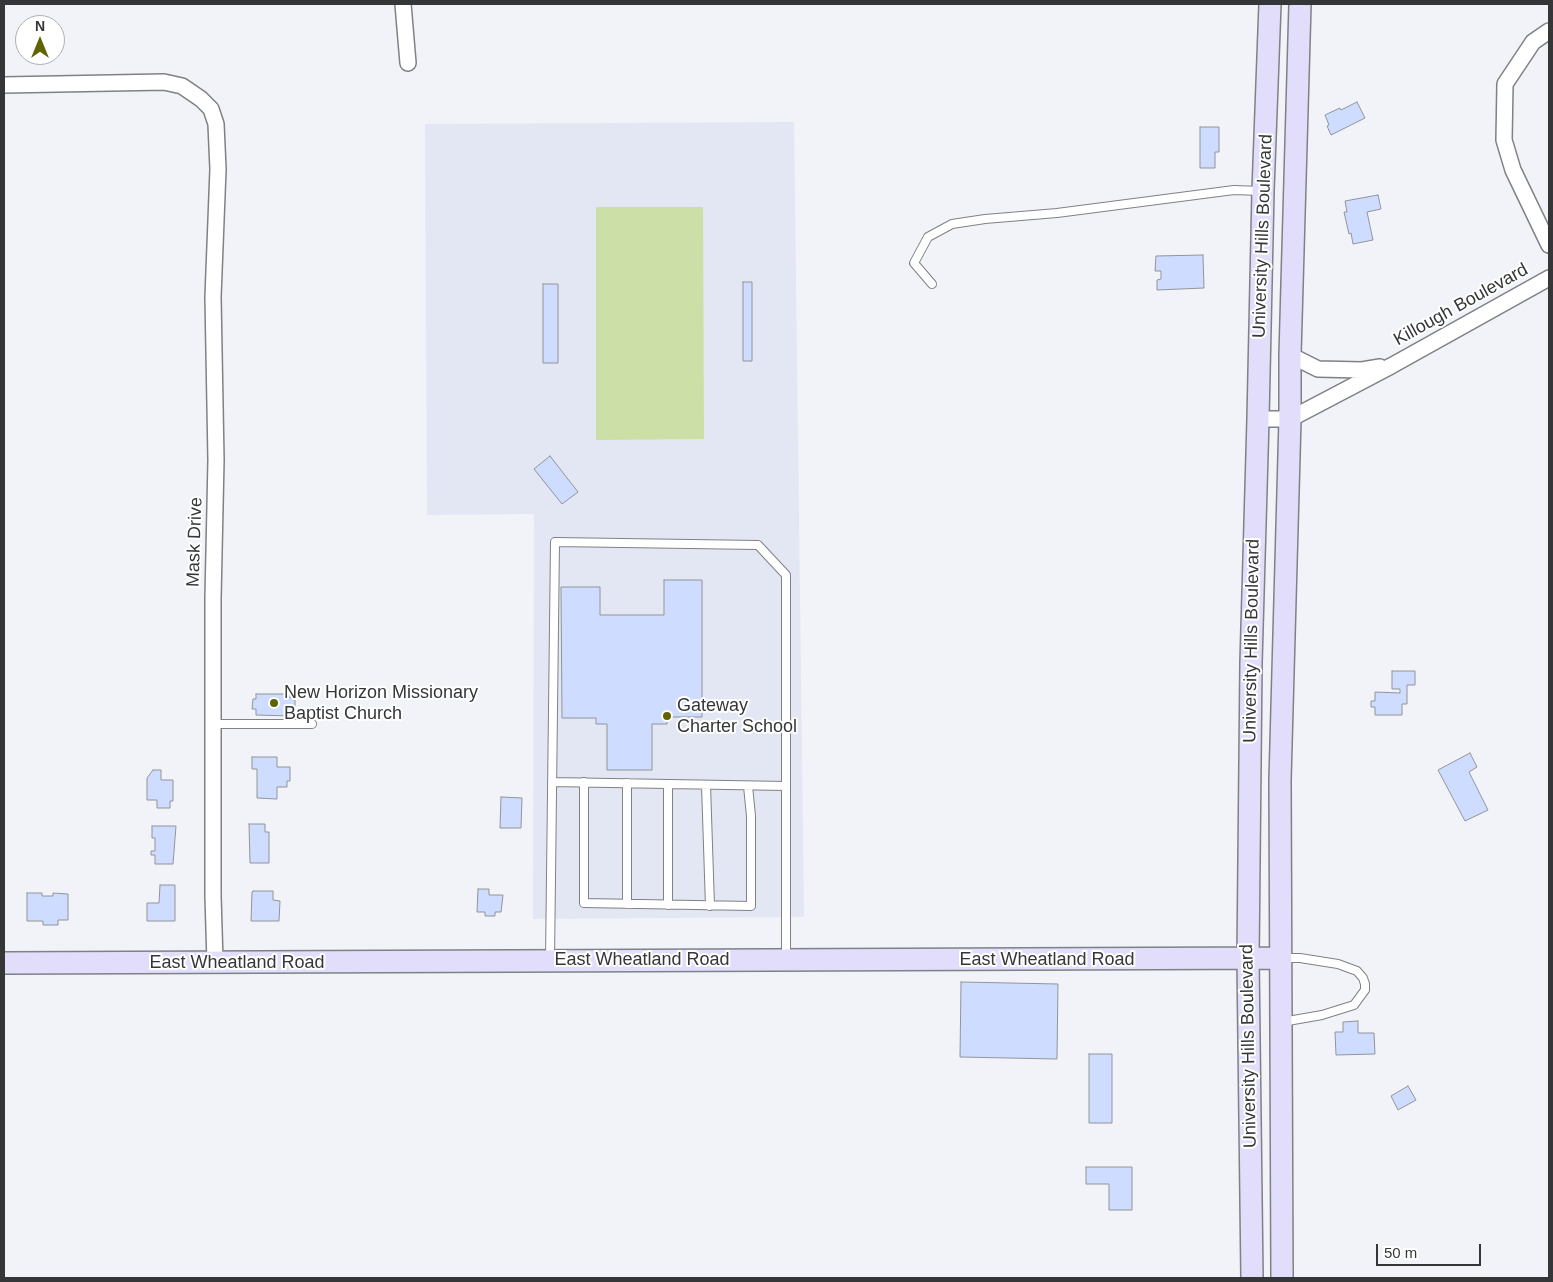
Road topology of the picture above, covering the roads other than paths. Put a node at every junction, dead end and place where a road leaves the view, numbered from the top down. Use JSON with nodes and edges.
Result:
{"nodes":[{"id":1,"x":403,"y":4,"type":"edge"},
{"id":2,"x":1270,"y":4,"type":"edge"},
{"id":3,"x":1300,"y":4,"type":"edge"},
{"id":4,"x":1549,"y":31,"type":"edge"},
{"id":5,"x":408,"y":64,"type":"dead end"},
{"id":6,"x":4,"y":85,"type":"edge"},
{"id":7,"x":1263,"y":191,"type":"junction"},
{"id":8,"x":1294,"y":191,"type":"junction"},
{"id":9,"x":1549,"y":245,"type":"edge"},
{"id":10,"x":1549,"y":278,"type":"edge"},
{"id":11,"x":932,"y":284,"type":"dead end"},
{"id":12,"x":1290,"y":355,"type":"junction"},
{"id":13,"x":1391,"y":366,"type":"junction"},
{"id":14,"x":1258,"y":419,"type":"junction"},
{"id":15,"x":1290,"y":419,"type":"junction"},
{"id":16,"x":213,"y":724,"type":"junction"},
{"id":17,"x":312,"y":724,"type":"dead end"},
{"id":18,"x":552,"y":782,"type":"junction"},
{"id":19,"x":584,"y":782,"type":"junction"},
{"id":20,"x":627,"y":783,"type":"junction"},
{"id":21,"x":668,"y":784,"type":"junction"},
{"id":22,"x":706,"y":785,"type":"junction"},
{"id":23,"x":748,"y":786,"type":"junction"},
{"id":24,"x":786,"y":786,"type":"junction"},
{"id":25,"x":627,"y":904,"type":"junction"},
{"id":26,"x":668,"y":905,"type":"junction"},
{"id":27,"x":710,"y":906,"type":"junction"},
{"id":28,"x":1280,"y":958,"type":"junction"},
{"id":29,"x":1248,"y":959,"type":"junction"},
{"id":30,"x":550,"y":960,"type":"junction"},
{"id":31,"x":786,"y":960,"type":"junction"},
{"id":32,"x":215,"y":962,"type":"junction"},
{"id":33,"x":4,"y":963,"type":"edge"},
{"id":34,"x":1280,"y":1022,"type":"junction"},
{"id":35,"x":1250,"y":1114,"type":"junction"},
{"id":36,"x":1281,"y":1114,"type":"junction"},
{"id":37,"x":1250,"y":1162,"type":"junction"},
{"id":38,"x":1280,"y":1162,"type":"junction"},
{"id":39,"x":1252,"y":1278,"type":"edge"},
{"id":40,"x":1282,"y":1278,"type":"edge"}],
"edges":[{"from":1,"to":5,"type":"street"},
{"from":2,"to":7,"type":"main road","name":"University Hills Boulevard"},
{"from":3,"to":8,"type":"main road","name":"University Hills Boulevard"},
{"from":4,"to":9,"type":"street"},
{"from":6,"to":16,"type":"street","name":"Mask Drive"},
{"from":7,"to":8,"type":"main road"},
{"from":7,"to":11,"type":"lane"},
{"from":7,"to":14,"type":"main road","name":"University Hills Boulevard"},
{"from":8,"to":12,"type":"main road","name":"University Hills Boulevard"},
{"from":10,"to":13,"type":"street","name":"Killough Boulevard"},
{"from":12,"to":13,"type":"street","name":"Killough Boulevard"},
{"from":12,"to":15,"type":"main road","name":"University Hills Boulevard"},
{"from":13,"to":15,"type":"street","name":"Killough Boulevard"},
{"from":14,"to":15,"type":"street","name":"Killough Boulevard"},
{"from":14,"to":29,"type":"main road","name":"University Hills Boulevard"},
{"from":15,"to":28,"type":"main road","name":"University Hills Boulevard"},
{"from":16,"to":17,"type":"lane"},
{"from":16,"to":32,"type":"street","name":"Mask Drive"},
{"from":18,"to":19,"type":"lane"},
{"from":18,"to":24,"type":"lane"},
{"from":18,"to":30,"type":"lane"},
{"from":19,"to":20,"type":"lane"},
{"from":19,"to":25,"type":"lane"},
{"from":20,"to":21,"type":"lane"},
{"from":20,"to":25,"type":"lane"},
{"from":21,"to":22,"type":"lane"},
{"from":21,"to":26,"type":"lane"},
{"from":22,"to":23,"type":"lane"},
{"from":22,"to":27,"type":"lane"},
{"from":23,"to":24,"type":"lane"},
{"from":23,"to":27,"type":"lane"},
{"from":24,"to":31,"type":"lane"},
{"from":25,"to":26,"type":"lane"},
{"from":26,"to":27,"type":"lane"},
{"from":28,"to":29,"type":"main road","name":"East Wheatland Road"},
{"from":28,"to":34,"type":"main road","name":"University Hills Boulevard"},
{"from":28,"to":34,"type":"lane"},
{"from":29,"to":31,"type":"main road","name":"East Wheatland Road"},
{"from":29,"to":35,"type":"main road","name":"University Hills Boulevard"},
{"from":30,"to":31,"type":"main road","name":"East Wheatland Road"},
{"from":30,"to":32,"type":"main road","name":"East Wheatland Road"},
{"from":32,"to":33,"type":"main road","name":"East Wheatland Road"},
{"from":34,"to":36,"type":"main road","name":"University Hills Boulevard"},
{"from":35,"to":36,"type":"main road"},
{"from":35,"to":37,"type":"main road","name":"University Hills Boulevard"},
{"from":36,"to":38,"type":"main road","name":"University Hills Boulevard"},
{"from":37,"to":38,"type":"main road"},
{"from":37,"to":39,"type":"main road","name":"University Hills Boulevard"},
{"from":38,"to":40,"type":"main road","name":"University Hills Boulevard"}]}
